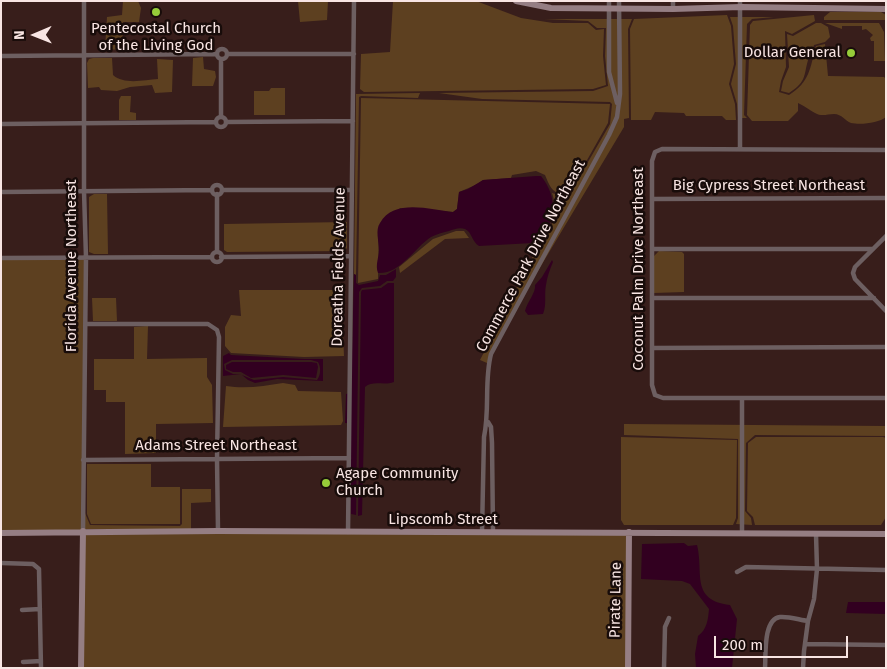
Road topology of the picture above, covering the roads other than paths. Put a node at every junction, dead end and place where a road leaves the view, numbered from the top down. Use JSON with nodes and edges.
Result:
{"nodes":[{"id":1,"x":84,"y":1,"type":"edge"},
{"id":2,"x":354,"y":1,"type":"edge"},
{"id":3,"x":516,"y":1,"type":"edge"},
{"id":4,"x":609,"y":1,"type":"edge"},
{"id":5,"x":619,"y":1,"type":"edge"},
{"id":6,"x":673,"y":1,"type":"edge"},
{"id":7,"x":740,"y":4,"type":"edge"},
{"id":8,"x":819,"y":5,"type":"edge"},
{"id":9,"x":609,"y":9,"type":"junction"},
{"id":10,"x":619,"y":9,"type":"junction"},
{"id":11,"x":673,"y":9,"type":"junction"},
{"id":12,"x":886,"y":9,"type":"edge"},
{"id":13,"x":217,"y":54,"type":"junction"},
{"id":14,"x":227,"y":54,"type":"junction"},
{"id":15,"x":354,"y":54,"type":"junction"},
{"id":16,"x":1,"y":56,"type":"edge"},
{"id":17,"x":85,"y":56,"type":"junction"},
{"id":18,"x":221,"y":59,"type":"junction"},
{"id":19,"x":619,"y":59,"type":"junction"},
{"id":20,"x":609,"y":60,"type":"junction"},
{"id":21,"x":618,"y":107,"type":"junction"},
{"id":22,"x":221,"y":117,"type":"junction"},
{"id":23,"x":353,"y":121,"type":"junction"},
{"id":24,"x":216,"y":122,"type":"junction"},
{"id":25,"x":226,"y":122,"type":"junction"},
{"id":26,"x":84,"y":123,"type":"junction"},
{"id":27,"x":1,"y":124,"type":"edge"},
{"id":28,"x":740,"y":149,"type":"junction"},
{"id":29,"x":886,"y":150,"type":"edge"},
{"id":30,"x":212,"y":190,"type":"junction"},
{"id":31,"x":222,"y":190,"type":"junction"},
{"id":32,"x":352,"y":190,"type":"junction"},
{"id":33,"x":84,"y":191,"type":"junction"},
{"id":34,"x":1,"y":192,"type":"edge"},
{"id":35,"x":217,"y":194,"type":"junction"},
{"id":36,"x":886,"y":198,"type":"edge"},
{"id":37,"x":652,"y":199,"type":"junction"},
{"id":38,"x":886,"y":236,"type":"edge"},
{"id":39,"x":652,"y":249,"type":"junction"},
{"id":40,"x":873,"y":249,"type":"junction"},
{"id":41,"x":217,"y":252,"type":"junction"},
{"id":42,"x":212,"y":256,"type":"junction"},
{"id":43,"x":351,"y":256,"type":"junction"},
{"id":44,"x":221,"y":257,"type":"junction"},
{"id":45,"x":1,"y":258,"type":"edge"},
{"id":46,"x":86,"y":258,"type":"junction"},
{"id":47,"x":652,"y":298,"type":"junction"},
{"id":48,"x":874,"y":298,"type":"junction"},
{"id":49,"x":886,"y":311,"type":"edge"},
{"id":50,"x":86,"y":324,"type":"junction"},
{"id":51,"x":886,"y":347,"type":"edge"},
{"id":52,"x":652,"y":348,"type":"junction"},
{"id":53,"x":742,"y":398,"type":"junction"},
{"id":54,"x":886,"y":398,"type":"edge"},
{"id":55,"x":488,"y":422,"type":"junction"},
{"id":56,"x":488,"y":452,"type":"junction"},
{"id":57,"x":349,"y":458,"type":"junction"},
{"id":58,"x":216,"y":459,"type":"junction"},
{"id":59,"x":82,"y":460,"type":"junction"},
{"id":60,"x":82,"y":531,"type":"junction"},
{"id":61,"x":218,"y":531,"type":"junction"},
{"id":62,"x":348,"y":532,"type":"junction"},
{"id":63,"x":482,"y":532,"type":"junction"},
{"id":64,"x":493,"y":532,"type":"junction"},
{"id":65,"x":629,"y":532,"type":"junction"},
{"id":66,"x":1,"y":533,"type":"edge"},
{"id":67,"x":742,"y":533,"type":"junction"},
{"id":68,"x":816,"y":534,"type":"junction"},
{"id":69,"x":886,"y":534,"type":"edge"},
{"id":70,"x":1,"y":563,"type":"edge"},
{"id":71,"x":817,"y":569,"type":"junction"},
{"id":72,"x":886,"y":570,"type":"edge"},
{"id":73,"x":737,"y":572,"type":"dead end"},
{"id":74,"x":40,"y":609,"type":"junction"},
{"id":75,"x":22,"y":610,"type":"dead end"},
{"id":76,"x":669,"y":618,"type":"dead end"},
{"id":77,"x":808,"y":621,"type":"junction"},
{"id":78,"x":805,"y":644,"type":"junction"},
{"id":79,"x":886,"y":645,"type":"edge"},
{"id":80,"x":41,"y":661,"type":"junction"},
{"id":81,"x":23,"y":662,"type":"dead end"},
{"id":82,"x":41,"y":668,"type":"edge"},
{"id":83,"x":81,"y":668,"type":"edge"},
{"id":84,"x":628,"y":668,"type":"edge"},
{"id":85,"x":664,"y":668,"type":"edge"},
{"id":86,"x":765,"y":668,"type":"edge"},
{"id":87,"x":803,"y":668,"type":"edge"}],
"edges":[{"from":1,"to":17,"type":"street","name":"Florida Avenue Northeast"},
{"from":2,"to":15,"type":"street","name":"Doreatha Fields Avenue"},
{"from":3,"to":9,"type":"street"},
{"from":4,"to":9,"type":"street"},
{"from":5,"to":10,"type":"street","name":"Commerce Park Drive Northeast"},
{"from":6,"to":11,"type":"street"},
{"from":7,"to":8,"type":"street"},
{"from":7,"to":11,"type":"street"},
{"from":7,"to":28,"type":"street"},
{"from":8,"to":12,"type":"street"},
{"from":9,"to":10,"type":"street"},
{"from":9,"to":20,"type":"street"},
{"from":10,"to":11,"type":"street"},
{"from":10,"to":19,"type":"street","name":"Commerce Park Drive Northeast"},
{"from":13,"to":14,"type":"street"},
{"from":13,"to":17,"type":"street"},
{"from":13,"to":18,"type":"street"},
{"from":14,"to":15,"type":"street"},
{"from":14,"to":18,"type":"street"},
{"from":15,"to":23,"type":"street","name":"Doreatha Fields Avenue"},
{"from":16,"to":17,"type":"street"},
{"from":17,"to":26,"type":"street","name":"Florida Avenue Northeast"},
{"from":18,"to":22,"type":"street"},
{"from":19,"to":20,"type":"street"},
{"from":19,"to":21,"type":"street","name":"Commerce Park Drive Northeast"},
{"from":20,"to":21,"type":"street"},
{"from":21,"to":55,"type":"street","name":"Commerce Park Drive Northeast"},
{"from":22,"to":24,"type":"street"},
{"from":22,"to":25,"type":"street"},
{"from":23,"to":25,"type":"street"},
{"from":23,"to":32,"type":"street","name":"Doreatha Fields Avenue"},
{"from":24,"to":25,"type":"street"},
{"from":24,"to":26,"type":"street"},
{"from":26,"to":27,"type":"street"},
{"from":26,"to":33,"type":"street","name":"Florida Avenue Northeast"},
{"from":28,"to":29,"type":"street"},
{"from":28,"to":37,"type":"street","name":"Coconut Palm Drive Northeast"},
{"from":30,"to":31,"type":"street"},
{"from":30,"to":33,"type":"street"},
{"from":30,"to":35,"type":"street"},
{"from":31,"to":32,"type":"street"},
{"from":31,"to":35,"type":"street"},
{"from":32,"to":43,"type":"street","name":"Doreatha Fields Avenue"},
{"from":33,"to":34,"type":"street"},
{"from":33,"to":46,"type":"street","name":"Florida Avenue Northeast"},
{"from":35,"to":41,"type":"street"},
{"from":36,"to":37,"type":"street","name":"Big Cypress Street Northeast"},
{"from":37,"to":39,"type":"street","name":"Coconut Palm Drive Northeast"},
{"from":38,"to":40,"type":"street"},
{"from":39,"to":40,"type":"street"},
{"from":39,"to":47,"type":"street","name":"Coconut Palm Drive Northeast"},
{"from":40,"to":48,"type":"street"},
{"from":41,"to":42,"type":"street"},
{"from":41,"to":44,"type":"street"},
{"from":42,"to":44,"type":"street"},
{"from":42,"to":46,"type":"street"},
{"from":43,"to":44,"type":"street"},
{"from":43,"to":57,"type":"street","name":"Doreatha Fields Avenue"},
{"from":45,"to":46,"type":"street"},
{"from":46,"to":50,"type":"street","name":"Florida Avenue Northeast"},
{"from":47,"to":48,"type":"street"},
{"from":47,"to":52,"type":"street","name":"Coconut Palm Drive Northeast"},
{"from":48,"to":49,"type":"street"},
{"from":50,"to":58,"type":"street"},
{"from":50,"to":59,"type":"street","name":"Florida Avenue Northeast"},
{"from":51,"to":52,"type":"street"},
{"from":52,"to":53,"type":"street","name":"Coconut Palm Drive Northeast"},
{"from":53,"to":54,"type":"street"},
{"from":53,"to":67,"type":"street"},
{"from":55,"to":56,"type":"street","name":"Commerce Park Drive Northeast"},
{"from":55,"to":56,"type":"street","name":"Commerce Park Drive Northeast"},
{"from":56,"to":63,"type":"street","name":"Commerce Park Drive Northeast"},
{"from":56,"to":64,"type":"street","name":"Commerce Park Drive Northeast"},
{"from":57,"to":58,"type":"street","name":"Adams Street Northeast"},
{"from":57,"to":62,"type":"street","name":"Doreatha Fields Avenue"},
{"from":58,"to":59,"type":"street","name":"Adams Street Northeast"},
{"from":58,"to":61,"type":"street"},
{"from":59,"to":60,"type":"street","name":"Florida Avenue Northeast"},
{"from":60,"to":61,"type":"street","name":"Lipscomb Street"},
{"from":60,"to":66,"type":"street","name":"Lipscomb Street"},
{"from":60,"to":83,"type":"street"},
{"from":61,"to":62,"type":"street","name":"Lipscomb Street"},
{"from":62,"to":63,"type":"street","name":"Lipscomb Street"},
{"from":63,"to":64,"type":"street","name":"Lipscomb Street"},
{"from":64,"to":65,"type":"street","name":"Lipscomb Street"},
{"from":65,"to":67,"type":"street","name":"Lipscomb Street"},
{"from":65,"to":84,"type":"street","name":"Pirate Lane"},
{"from":67,"to":68,"type":"street","name":"Lipscomb Street"},
{"from":68,"to":69,"type":"street","name":"Lipscomb Street"},
{"from":68,"to":71,"type":"street"},
{"from":70,"to":74,"type":"street"},
{"from":71,"to":72,"type":"street"},
{"from":71,"to":73,"type":"street"},
{"from":71,"to":77,"type":"street"},
{"from":74,"to":75,"type":"street"},
{"from":74,"to":80,"type":"street"},
{"from":76,"to":85,"type":"street"},
{"from":77,"to":78,"type":"street"},
{"from":77,"to":86,"type":"street"},
{"from":78,"to":79,"type":"street"},
{"from":78,"to":87,"type":"street"},
{"from":80,"to":81,"type":"street"},
{"from":80,"to":82,"type":"street"}]}
